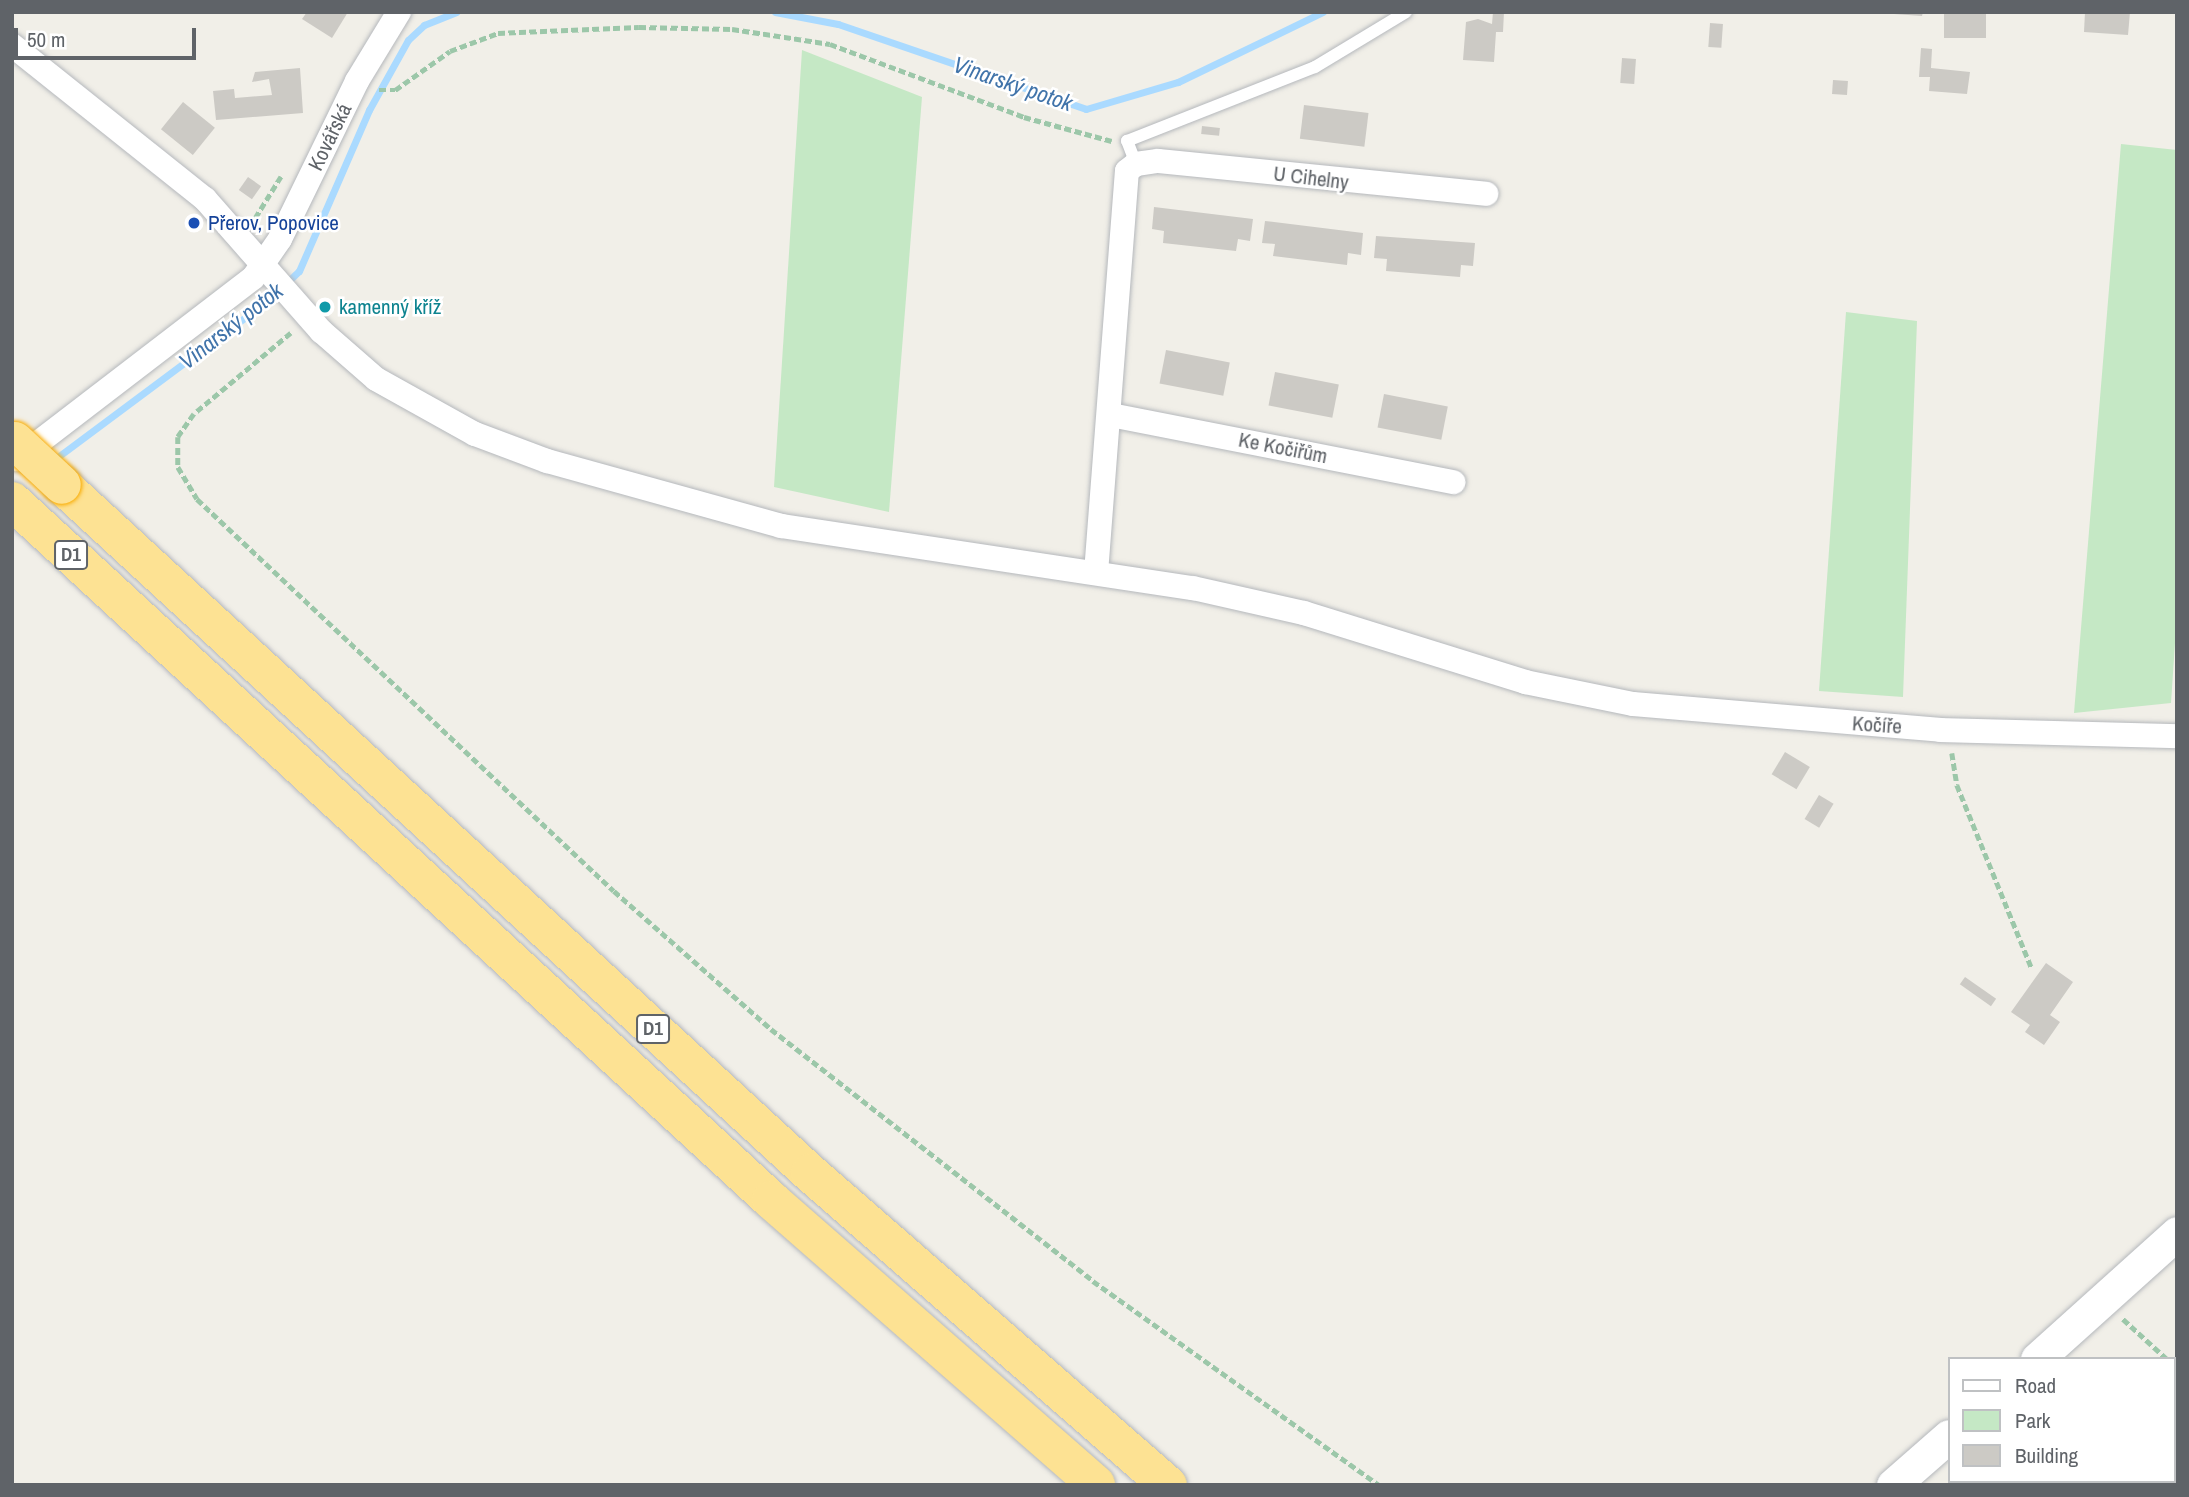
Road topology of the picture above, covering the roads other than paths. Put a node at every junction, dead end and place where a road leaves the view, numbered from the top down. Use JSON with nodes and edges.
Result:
{"nodes":[{"id":1,"x":399,"y":12,"type":"edge"},
{"id":2,"x":1406,"y":12,"type":"edge"},
{"id":3,"x":12,"y":45,"type":"edge"},
{"id":4,"x":1136,"y":164,"type":"junction"},
{"id":5,"x":1486,"y":194,"type":"dead end"},
{"id":6,"x":270,"y":271,"type":"junction"},
{"id":7,"x":1111,"y":415,"type":"junction"},
{"id":8,"x":13,"y":448,"type":"edge"},
{"id":9,"x":1454,"y":482,"type":"dead end"},
{"id":10,"x":18,"y":507,"type":"edge"},
{"id":11,"x":1096,"y":573,"type":"junction"},
{"id":12,"x":2177,"y":736,"type":"edge"},
{"id":13,"x":2177,"y":1233,"type":"edge"},
{"id":14,"x":2039,"y":1357,"type":"edge"},
{"id":15,"x":1948,"y":1437,"type":"edge"},
{"id":16,"x":1096,"y":1485,"type":"edge"},
{"id":17,"x":1168,"y":1485,"type":"edge"},
{"id":18,"x":1893,"y":1485,"type":"edge"}],
"edges":[{"from":1,"to":6,"type":"street","name":"Kovářská"},
{"from":2,"to":4,"type":"lane"},
{"from":3,"to":6,"type":"street","name":"Kočíře"},
{"from":4,"to":5,"type":"street","name":"U Cihelny"},
{"from":4,"to":7,"type":"street"},
{"from":6,"to":8,"type":"street","name":"Kovářská"},
{"from":6,"to":11,"type":"street","name":"Kočíře"},
{"from":7,"to":9,"type":"street","name":"Ke Kočiřům"},
{"from":7,"to":11,"type":"street"},
{"from":8,"to":17,"type":"highway","number":"D1","bridge":true},
{"from":10,"to":16,"type":"highway","number":"D1"},
{"from":11,"to":12,"type":"street","name":"Kočíře"},
{"from":13,"to":14,"type":"main road"},
{"from":15,"to":18,"type":"main road"}]}
